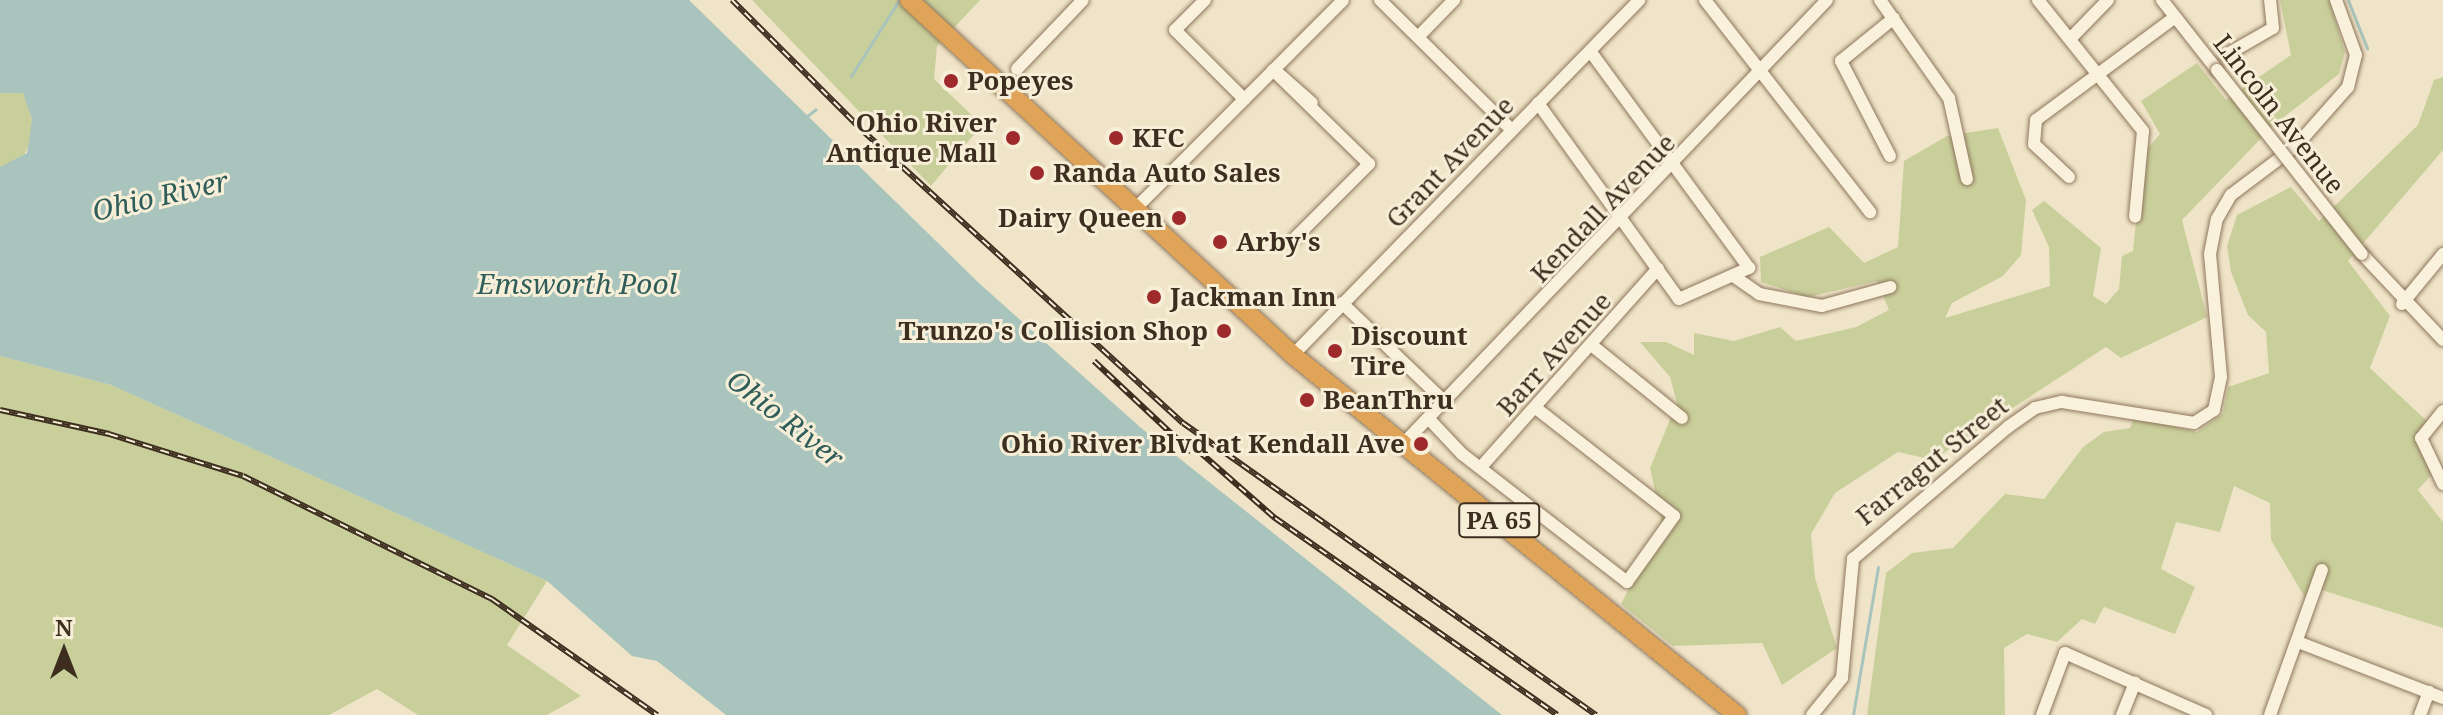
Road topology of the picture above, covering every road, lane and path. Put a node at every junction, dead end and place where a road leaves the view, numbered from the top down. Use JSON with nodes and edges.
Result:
{"nodes":[{"id":1,"x":909,"y":0,"type":"edge"},
{"id":2,"x":1083,"y":0,"type":"edge"},
{"id":3,"x":1205,"y":0,"type":"edge"},
{"id":4,"x":1343,"y":0,"type":"edge"},
{"id":5,"x":1380,"y":0,"type":"edge"},
{"id":6,"x":1454,"y":0,"type":"edge"},
{"id":7,"x":1640,"y":0,"type":"edge"},
{"id":8,"x":1705,"y":0,"type":"edge"},
{"id":9,"x":1827,"y":0,"type":"edge"},
{"id":10,"x":1880,"y":0,"type":"edge"},
{"id":11,"x":2038,"y":0,"type":"edge"},
{"id":12,"x":2108,"y":0,"type":"edge"},
{"id":13,"x":2162,"y":0,"type":"edge"},
{"id":14,"x":2270,"y":0,"type":"edge"},
{"id":15,"x":2336,"y":0,"type":"edge"},
{"id":16,"x":2175,"y":17,"type":"junction"},
{"id":17,"x":1894,"y":18,"type":"junction"},
{"id":18,"x":1418,"y":37,"type":"junction"},
{"id":19,"x":2071,"y":38,"type":"junction"},
{"id":20,"x":1590,"y":51,"type":"junction"},
{"id":21,"x":2226,"y":55,"type":"dead end"},
{"id":22,"x":1017,"y":69,"type":"dead end"},
{"id":23,"x":1273,"y":70,"type":"junction"},
{"id":24,"x":1763,"y":71,"type":"junction"},
{"id":25,"x":2102,"y":75,"type":"junction"},
{"id":26,"x":1244,"y":99,"type":"junction"},
{"id":27,"x":1538,"y":103,"type":"junction"},
{"id":28,"x":1512,"y":130,"type":"junction"},
{"id":29,"x":1890,"y":156,"type":"dead end"},
{"id":30,"x":1675,"y":167,"type":"junction"},
{"id":31,"x":2069,"y":177,"type":"dead end"},
{"id":32,"x":1967,"y":179,"type":"dead end"},
{"id":33,"x":1136,"y":208,"type":"junction"},
{"id":34,"x":1870,"y":212,"type":"dead end"},
{"id":35,"x":2135,"y":217,"type":"dead end"},
{"id":36,"x":1623,"y":218,"type":"junction"},
{"id":37,"x":1295,"y":238,"type":"dead end"},
{"id":38,"x":2443,"y":254,"type":"edge"},
{"id":39,"x":1658,"y":268,"type":"junction"},
{"id":40,"x":1735,"y":277,"type":"junction"},
{"id":41,"x":1890,"y":287,"type":"dead end"},
{"id":42,"x":1342,"y":303,"type":"junction"},
{"id":43,"x":2402,"y":304,"type":"junction"},
{"id":44,"x":2443,"y":340,"type":"edge"},
{"id":45,"x":1594,"y":347,"type":"junction"},
{"id":46,"x":1293,"y":355,"type":"junction"},
{"id":47,"x":1444,"y":401,"type":"junction"},
{"id":48,"x":1536,"y":408,"type":"junction"},
{"id":49,"x":2443,"y":411,"type":"edge"},
{"id":50,"x":1428,"y":418,"type":"junction"},
{"id":51,"x":1682,"y":418,"type":"dead end"},
{"id":52,"x":1405,"y":442,"type":"junction"},
{"id":53,"x":1481,"y":467,"type":"junction"},
{"id":54,"x":2443,"y":484,"type":"edge"},
{"id":55,"x":2322,"y":570,"type":"dead end"},
{"id":56,"x":2298,"y":642,"type":"junction"},
{"id":57,"x":2135,"y":683,"type":"junction"},
{"id":58,"x":2429,"y":692,"type":"junction"},
{"id":59,"x":2443,"y":698,"type":"edge"},
{"id":60,"x":1737,"y":715,"type":"edge"},
{"id":61,"x":1812,"y":715,"type":"edge"},
{"id":62,"x":2042,"y":715,"type":"edge"},
{"id":63,"x":2122,"y":715,"type":"edge"},
{"id":64,"x":2206,"y":715,"type":"edge"},
{"id":65,"x":2270,"y":715,"type":"edge"},
{"id":66,"x":2420,"y":715,"type":"edge"}],
"edges":[{"from":1,"to":33,"type":"highway","number":"PA 65"},
{"from":2,"to":22,"type":"street"},
{"from":3,"to":26,"type":"street"},
{"from":4,"to":23,"type":"street"},
{"from":5,"to":18,"type":"street"},
{"from":6,"to":18,"type":"street"},
{"from":7,"to":20,"type":"street","name":"Grant Avenue"},
{"from":8,"to":24,"type":"street"},
{"from":9,"to":24,"type":"street","name":"Kendall Avenue"},
{"from":10,"to":17,"type":"street"},
{"from":11,"to":19,"type":"street"},
{"from":12,"to":19,"type":"street"},
{"from":13,"to":16,"type":"street","name":"Lincoln Avenue"},
{"from":14,"to":21,"type":"street"},
{"from":15,"to":61,"type":"street","name":"Farragut Street"},
{"from":16,"to":25,"type":"street"},
{"from":16,"to":43,"type":"street","name":"Lincoln Avenue","bridge":true},
{"from":17,"to":29,"type":"street"},
{"from":17,"to":32,"type":"street"},
{"from":18,"to":28,"type":"street"},
{"from":19,"to":25,"type":"street"},
{"from":20,"to":27,"type":"street","name":"Grant Avenue"},
{"from":20,"to":30,"type":"street"},
{"from":23,"to":26,"type":"street"},
{"from":23,"to":37,"type":"street"},
{"from":24,"to":30,"type":"street","name":"Kendall Avenue"},
{"from":24,"to":34,"type":"street"},
{"from":25,"to":31,"type":"street"},
{"from":25,"to":35,"type":"street"},
{"from":26,"to":33,"type":"street"},
{"from":27,"to":28,"type":"street","name":"Grant Avenue"},
{"from":27,"to":36,"type":"street"},
{"from":28,"to":42,"type":"street","name":"Grant Avenue"},
{"from":30,"to":36,"type":"street","name":"Kendall Avenue"},
{"from":30,"to":40,"type":"street"},
{"from":33,"to":46,"type":"highway","number":"PA 65"},
{"from":36,"to":39,"type":"street"},
{"from":36,"to":47,"type":"street","name":"Kendall Avenue"},
{"from":38,"to":43,"type":"street"},
{"from":39,"to":40,"type":"street"},
{"from":39,"to":45,"type":"street","name":"Barr Avenue"},
{"from":40,"to":41,"type":"street"},
{"from":42,"to":46,"type":"street","name":"Grant Avenue"},
{"from":42,"to":47,"type":"street"},
{"from":43,"to":44,"type":"street","name":"Lincoln Avenue"},
{"from":45,"to":48,"type":"street","name":"Barr Avenue"},
{"from":45,"to":51,"type":"street"},
{"from":46,"to":52,"type":"highway","number":"PA 65"},
{"from":47,"to":50,"type":"street","name":"Kendall Avenue"},
{"from":48,"to":53,"type":"street","name":"Barr Avenue"},
{"from":48,"to":53,"type":"street"},
{"from":49,"to":54,"type":"street"},
{"from":50,"to":52,"type":"street","name":"Kendall Avenue"},
{"from":50,"to":53,"type":"street"},
{"from":52,"to":60,"type":"highway","number":"PA 65"},
{"from":55,"to":56,"type":"street"},
{"from":56,"to":58,"type":"street"},
{"from":56,"to":65,"type":"street"},
{"from":57,"to":62,"type":"street"},
{"from":57,"to":63,"type":"street"},
{"from":57,"to":64,"type":"street"},
{"from":58,"to":59,"type":"street"},
{"from":58,"to":66,"type":"street"}]}
